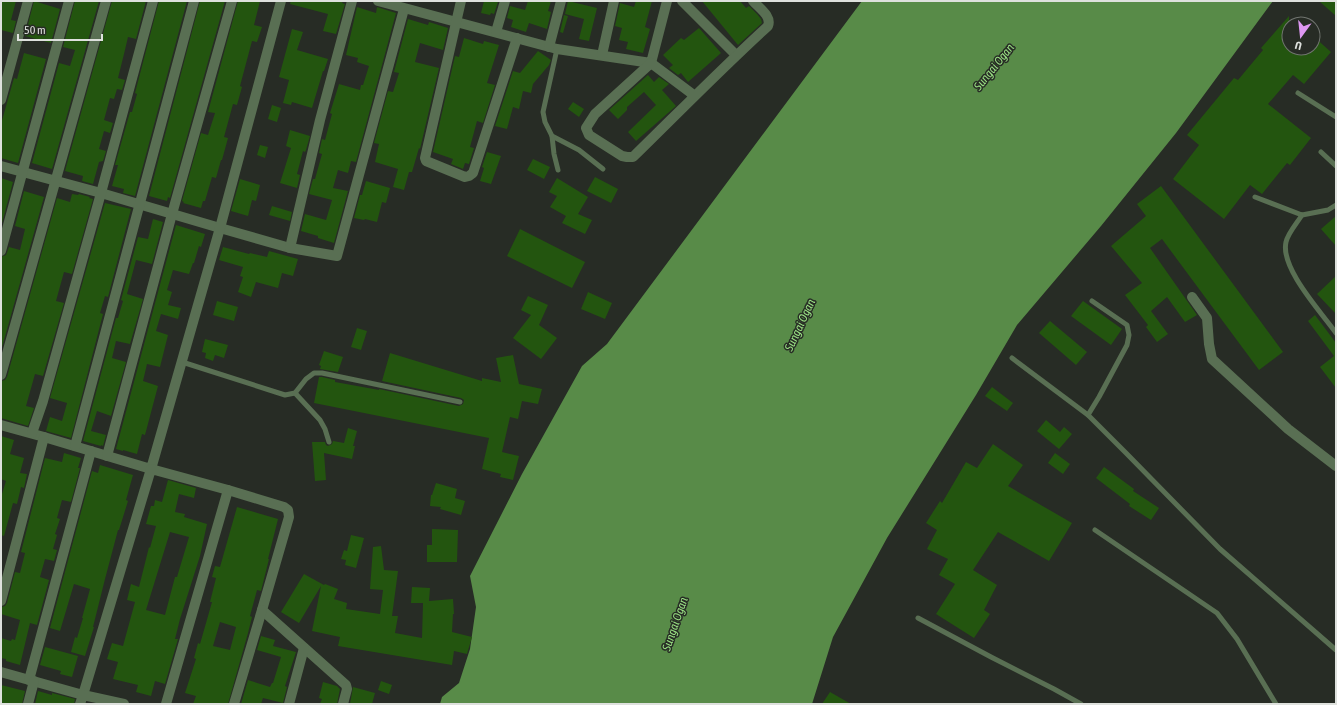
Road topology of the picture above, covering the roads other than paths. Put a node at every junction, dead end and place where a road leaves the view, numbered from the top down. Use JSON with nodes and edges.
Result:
{"nodes":[{"id":1,"x":28,"y":1,"type":"edge"},
{"id":2,"x":70,"y":1,"type":"edge"},
{"id":3,"x":106,"y":1,"type":"edge"},
{"id":4,"x":152,"y":1,"type":"edge"},
{"id":5,"x":194,"y":1,"type":"edge"},
{"id":6,"x":232,"y":1,"type":"edge"},
{"id":7,"x":281,"y":1,"type":"edge"},
{"id":8,"x":352,"y":1,"type":"edge"},
{"id":9,"x":378,"y":1,"type":"edge"},
{"id":10,"x":461,"y":1,"type":"edge"},
{"id":11,"x":505,"y":1,"type":"edge"},
{"id":12,"x":561,"y":1,"type":"edge"},
{"id":13,"x":614,"y":1,"type":"edge"},
{"id":14,"x":667,"y":1,"type":"edge"},
{"id":15,"x":682,"y":1,"type":"edge"},
{"id":16,"x":753,"y":1,"type":"edge"},
{"id":17,"x":399,"y":5,"type":"edge"},
{"id":18,"x":455,"y":22,"type":"junction"},
{"id":19,"x":496,"y":32,"type":"junction"},
{"id":20,"x":517,"y":38,"type":"junction"},
{"id":21,"x":553,"y":48,"type":"junction"},
{"id":22,"x":602,"y":55,"type":"junction"},
{"id":23,"x":736,"y":55,"type":"junction"},
{"id":24,"x":651,"y":63,"type":"junction"},
{"id":25,"x":1298,"y":93,"type":"dead end"},
{"id":26,"x":695,"y":96,"type":"junction"},
{"id":27,"x":1,"y":100,"type":"edge"},
{"id":28,"x":1336,"y":117,"type":"edge"},
{"id":29,"x":552,"y":136,"type":"junction"},
{"id":30,"x":1321,"y":152,"type":"dead end"},
{"id":31,"x":1,"y":166,"type":"edge"},
{"id":32,"x":1336,"y":166,"type":"edge"},
{"id":33,"x":603,"y":168,"type":"dead end"},
{"id":34,"x":558,"y":170,"type":"dead end"},
{"id":35,"x":23,"y":172,"type":"junction"},
{"id":36,"x":56,"y":180,"type":"junction"},
{"id":37,"x":101,"y":192,"type":"junction"},
{"id":38,"x":1255,"y":197,"type":"dead end"},
{"id":39,"x":140,"y":205,"type":"junction"},
{"id":40,"x":1336,"y":205,"type":"edge"},
{"id":41,"x":172,"y":214,"type":"junction"},
{"id":42,"x":1302,"y":215,"type":"junction"},
{"id":43,"x":220,"y":228,"type":"junction"},
{"id":44,"x":290,"y":248,"type":"junction"},
{"id":45,"x":1,"y":252,"type":"edge"},
{"id":46,"x":1192,"y":297,"type":"dead end"},
{"id":47,"x":1092,"y":301,"type":"dead end"},
{"id":48,"x":1336,"y":333,"type":"edge"},
{"id":49,"x":1012,"y":358,"type":"dead end"},
{"id":50,"x":182,"y":362,"type":"junction"},
{"id":51,"x":1,"y":375,"type":"edge"},
{"id":52,"x":295,"y":393,"type":"junction"},
{"id":53,"x":460,"y":402,"type":"dead end"},
{"id":54,"x":1088,"y":415,"type":"junction"},
{"id":55,"x":1,"y":425,"type":"edge"},
{"id":56,"x":32,"y":433,"type":"junction"},
{"id":57,"x":44,"y":437,"type":"junction"},
{"id":58,"x":328,"y":442,"type":"dead end"},
{"id":59,"x":75,"y":446,"type":"junction"},
{"id":60,"x":91,"y":451,"type":"junction"},
{"id":61,"x":107,"y":456,"type":"junction"},
{"id":62,"x":1336,"y":466,"type":"edge"},
{"id":63,"x":151,"y":469,"type":"junction"},
{"id":64,"x":228,"y":490,"type":"junction"},
{"id":65,"x":1095,"y":530,"type":"dead end"},
{"id":66,"x":1,"y":601,"type":"edge"},
{"id":67,"x":262,"y":610,"type":"junction"},
{"id":68,"x":918,"y":618,"type":"dead end"},
{"id":69,"x":304,"y":648,"type":"junction"},
{"id":70,"x":1336,"y":650,"type":"edge"},
{"id":71,"x":1,"y":672,"type":"edge"},
{"id":72,"x":31,"y":680,"type":"junction"},
{"id":73,"x":82,"y":699,"type":"edge"},
{"id":74,"x":28,"y":704,"type":"edge"},
{"id":75,"x":124,"y":704,"type":"edge"},
{"id":76,"x":166,"y":704,"type":"edge"},
{"id":77,"x":234,"y":704,"type":"edge"},
{"id":78,"x":289,"y":704,"type":"edge"},
{"id":79,"x":343,"y":704,"type":"edge"},
{"id":80,"x":1081,"y":704,"type":"edge"},
{"id":81,"x":1276,"y":704,"type":"edge"}],
"edges":[{"from":1,"to":27,"type":"street"},
{"from":2,"to":35,"type":"street"},
{"from":3,"to":36,"type":"street"},
{"from":4,"to":37,"type":"street"},
{"from":5,"to":39,"type":"street"},
{"from":6,"to":41,"type":"street"},
{"from":7,"to":43,"type":"street"},
{"from":8,"to":44,"type":"street"},
{"from":9,"to":17,"type":"street"},
{"from":10,"to":18,"type":"street"},
{"from":11,"to":19,"type":"street"},
{"from":12,"to":21,"type":"street"},
{"from":13,"to":22,"type":"street"},
{"from":14,"to":24,"type":"street"},
{"from":15,"to":23,"type":"street"},
{"from":16,"to":23,"type":"street"},
{"from":17,"to":18,"type":"street"},
{"from":17,"to":44,"type":"street"},
{"from":18,"to":19,"type":"street"},
{"from":18,"to":20,"type":"street"},
{"from":19,"to":20,"type":"street"},
{"from":20,"to":21,"type":"street"},
{"from":21,"to":22,"type":"street"},
{"from":21,"to":29,"type":"lane"},
{"from":22,"to":24,"type":"street"},
{"from":23,"to":26,"type":"street"},
{"from":24,"to":26,"type":"street"},
{"from":24,"to":26,"type":"street"},
{"from":25,"to":28,"type":"lane"},
{"from":29,"to":33,"type":"lane"},
{"from":29,"to":34,"type":"lane"},
{"from":30,"to":32,"type":"lane"},
{"from":31,"to":35,"type":"street"},
{"from":35,"to":36,"type":"street"},
{"from":35,"to":45,"type":"street"},
{"from":36,"to":37,"type":"street"},
{"from":36,"to":51,"type":"street"},
{"from":37,"to":39,"type":"street"},
{"from":37,"to":56,"type":"street"},
{"from":38,"to":42,"type":"lane"},
{"from":39,"to":41,"type":"street"},
{"from":39,"to":59,"type":"street"},
{"from":40,"to":42,"type":"lane"},
{"from":41,"to":43,"type":"street"},
{"from":41,"to":61,"type":"street"},
{"from":42,"to":48,"type":"lane"},
{"from":43,"to":44,"type":"street"},
{"from":43,"to":50,"type":"street"},
{"from":46,"to":62,"type":"street"},
{"from":47,"to":54,"type":"lane"},
{"from":49,"to":54,"type":"lane"},
{"from":50,"to":52,"type":"lane"},
{"from":50,"to":63,"type":"street"},
{"from":52,"to":53,"type":"lane"},
{"from":52,"to":58,"type":"lane"},
{"from":54,"to":70,"type":"lane"},
{"from":55,"to":56,"type":"street"},
{"from":56,"to":57,"type":"street"},
{"from":57,"to":59,"type":"street"},
{"from":57,"to":66,"type":"street"},
{"from":59,"to":60,"type":"street"},
{"from":60,"to":61,"type":"street"},
{"from":60,"to":72,"type":"street"},
{"from":61,"to":63,"type":"street"},
{"from":63,"to":64,"type":"street"},
{"from":63,"to":73,"type":"street"},
{"from":64,"to":67,"type":"street"},
{"from":64,"to":76,"type":"street"},
{"from":65,"to":81,"type":"lane"},
{"from":67,"to":69,"type":"street"},
{"from":67,"to":77,"type":"street"},
{"from":68,"to":80,"type":"lane"},
{"from":69,"to":78,"type":"street"},
{"from":69,"to":79,"type":"street"},
{"from":71,"to":72,"type":"street"},
{"from":72,"to":73,"type":"street"},
{"from":72,"to":74,"type":"street"},
{"from":73,"to":75,"type":"street"}]}
